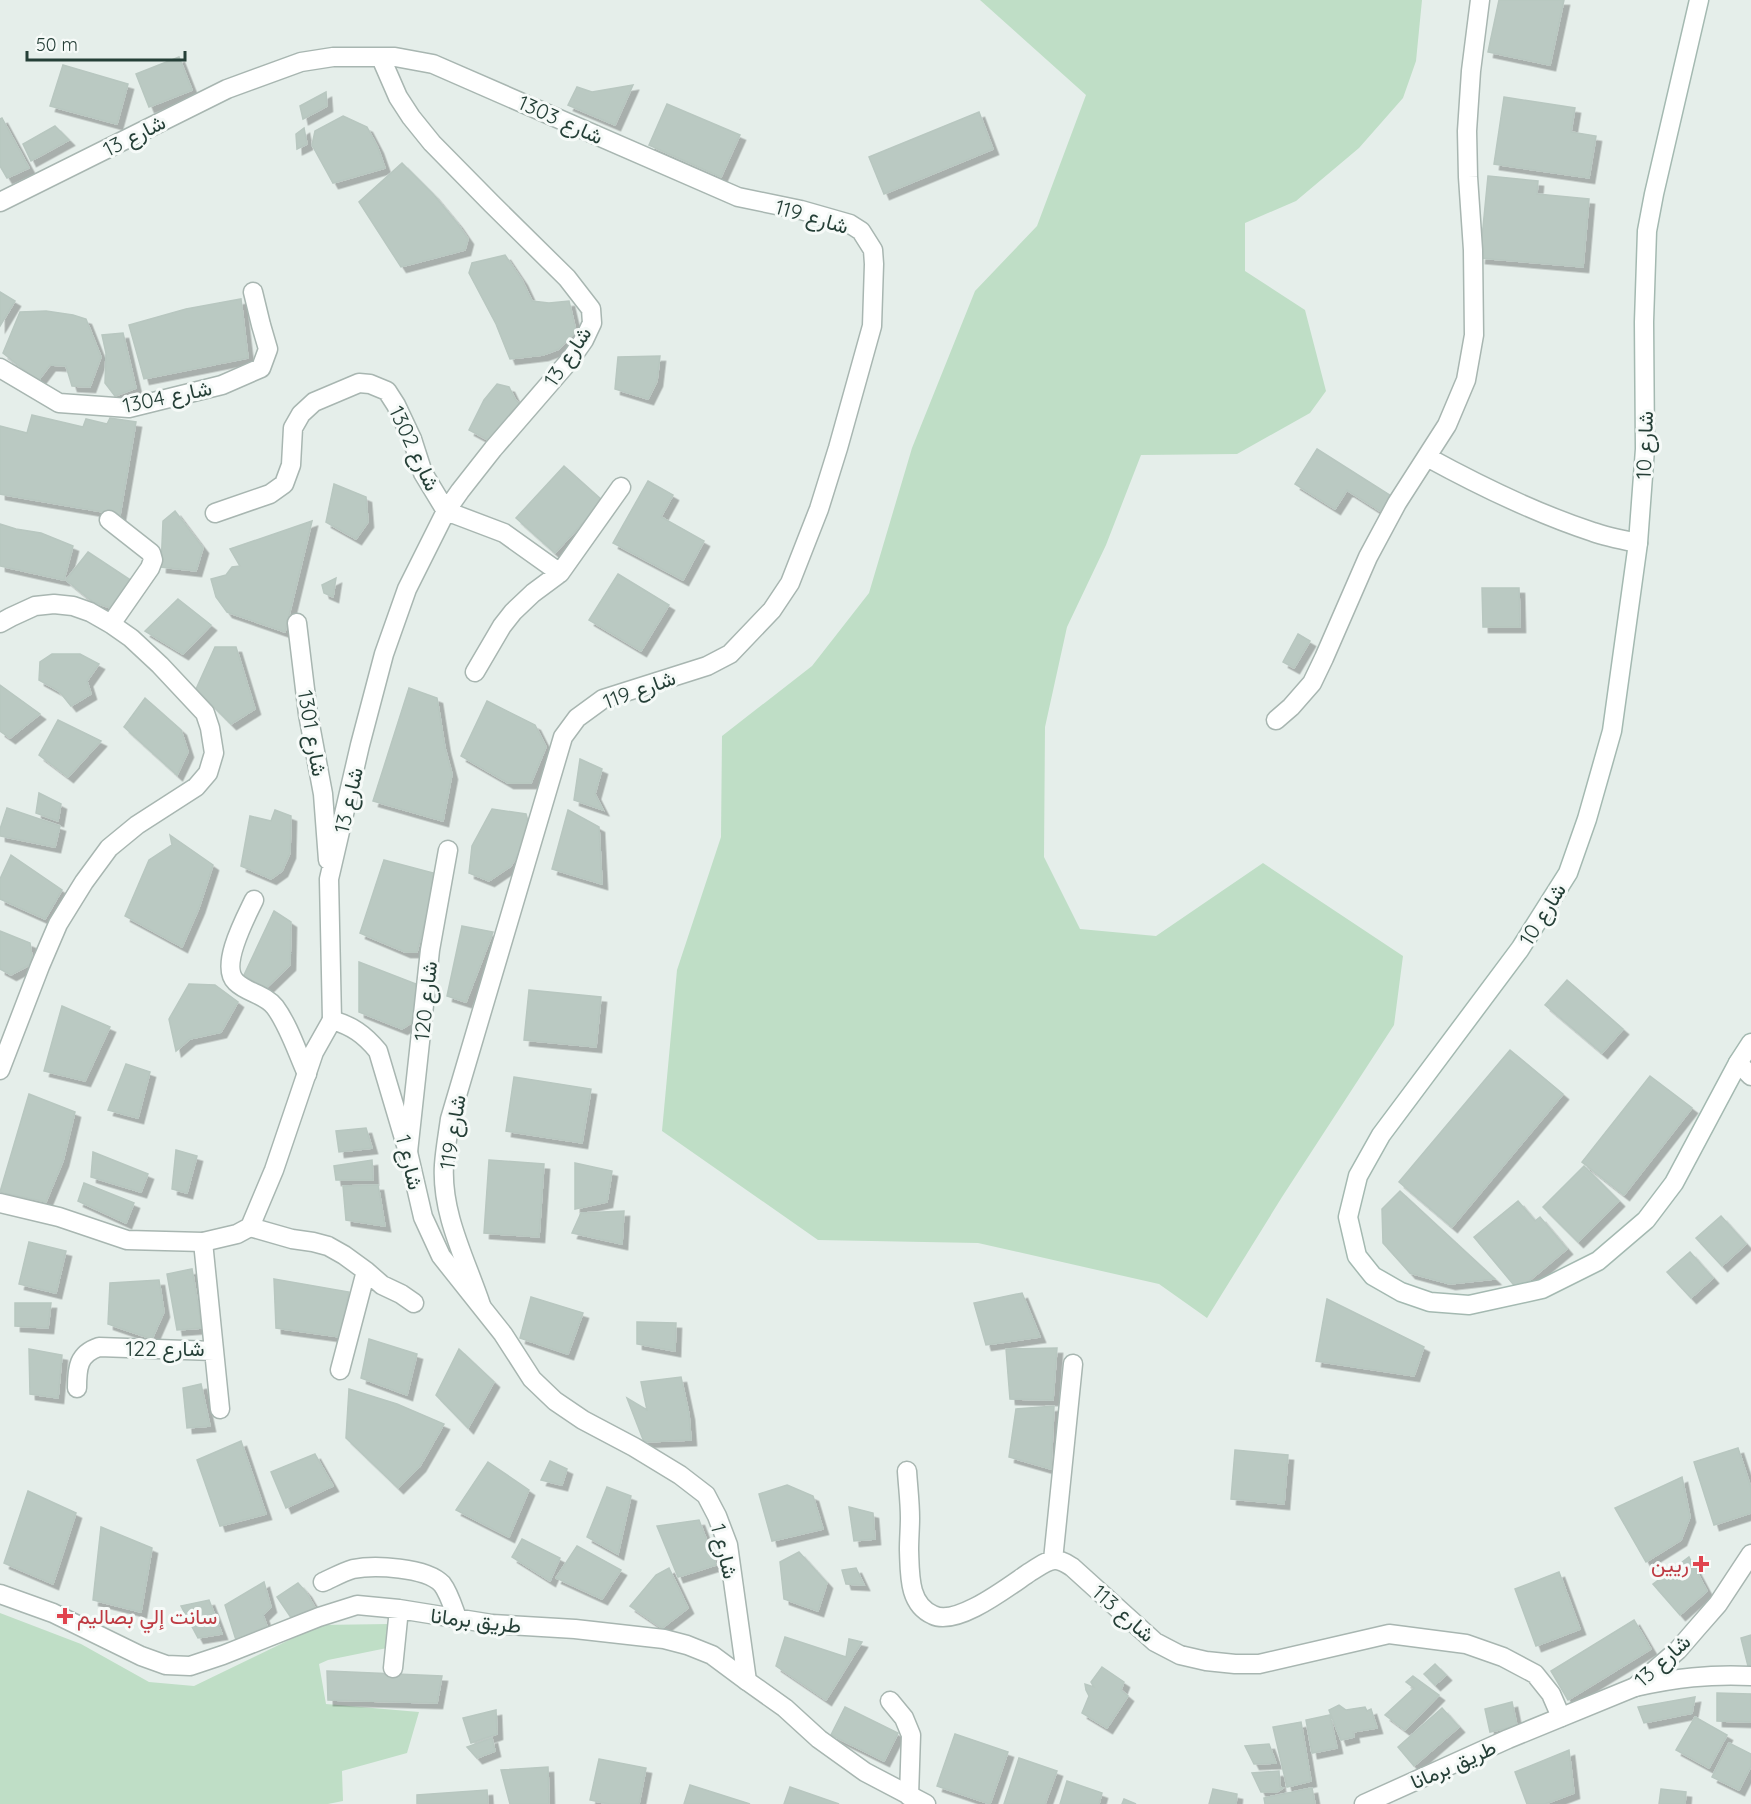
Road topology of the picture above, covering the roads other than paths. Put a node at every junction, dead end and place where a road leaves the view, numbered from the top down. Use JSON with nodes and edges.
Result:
{"nodes":[{"id":1,"x":1480,"y":0,"type":"edge"},
{"id":2,"x":1699,"y":0,"type":"edge"},
{"id":3,"x":381,"y":58,"type":"junction"},
{"id":4,"x":738,"y":197,"type":"joint"},
{"id":5,"x":0,"y":202,"type":"edge"},
{"id":6,"x":254,"y":292,"type":"dead end"},
{"id":7,"x":0,"y":368,"type":"edge"},
{"id":8,"x":1427,"y":457,"type":"junction"},
{"id":9,"x":621,"y":487,"type":"dead end"},
{"id":10,"x":446,"y":511,"type":"junction"},
{"id":11,"x":215,"y":513,"type":"dead end"},
{"id":12,"x":109,"y":520,"type":"dead end"},
{"id":13,"x":1638,"y":543,"type":"junction"},
{"id":14,"x":560,"y":573,"type":"junction"},
{"id":15,"x":0,"y":623,"type":"edge"},
{"id":16,"x":297,"y":623,"type":"dead end"},
{"id":17,"x":111,"y":624,"type":"junction"},
{"id":18,"x":475,"y":672,"type":"dead end"},
{"id":19,"x":1276,"y":720,"type":"dead end"},
{"id":20,"x":448,"y":850,"type":"dead end"},
{"id":21,"x":329,"y":879,"type":"junction"},
{"id":22,"x":254,"y":900,"type":"dead end"},
{"id":23,"x":332,"y":1020,"type":"junction"},
{"id":24,"x":1751,"y":1043,"type":"edge"},
{"id":25,"x":0,"y":1070,"type":"edge"},
{"id":26,"x":1744,"y":1070,"type":"edge"},
{"id":27,"x":307,"y":1074,"type":"junction"},
{"id":28,"x":408,"y":1152,"type":"junction"},
{"id":29,"x":0,"y":1203,"type":"edge"},
{"id":30,"x":250,"y":1227,"type":"junction"},
{"id":31,"x":203,"y":1242,"type":"junction"},
{"id":32,"x":366,"y":1270,"type":"junction"},
{"id":33,"x":414,"y":1303,"type":"dead end"},
{"id":34,"x":482,"y":1310,"type":"junction"},
{"id":35,"x":214,"y":1351,"type":"junction"},
{"id":36,"x":1073,"y":1364,"type":"dead end"},
{"id":37,"x":340,"y":1370,"type":"dead end"},
{"id":38,"x":77,"y":1388,"type":"dead end"},
{"id":39,"x":220,"y":1408,"type":"dead end"},
{"id":40,"x":907,"y":1471,"type":"dead end"},
{"id":41,"x":1751,"y":1554,"type":"edge"},
{"id":42,"x":1053,"y":1560,"type":"junction"},
{"id":43,"x":323,"y":1582,"type":"dead end"},
{"id":44,"x":0,"y":1594,"type":"edge"},
{"id":45,"x":399,"y":1609,"type":"junction"},
{"id":46,"x":457,"y":1618,"type":"junction"},
{"id":47,"x":393,"y":1668,"type":"dead end"},
{"id":48,"x":1751,"y":1676,"type":"edge"},
{"id":49,"x":747,"y":1681,"type":"junction"},
{"id":50,"x":1635,"y":1687,"type":"junction"},
{"id":51,"x":890,"y":1701,"type":"dead end"},
{"id":52,"x":1561,"y":1717,"type":"junction"},
{"id":53,"x":1508,"y":1739,"type":"joint"},
{"id":54,"x":909,"y":1796,"type":"junction"},
{"id":55,"x":926,"y":1804,"type":"edge"},
{"id":56,"x":1364,"y":1804,"type":"edge"}],
"edges":[{"from":1,"to":8,"type":"street"},
{"from":2,"to":13,"type":"street","name":"شارع 10"},
{"from":3,"to":4,"type":"street","name":"شارع 1303"},
{"from":3,"to":5,"type":"street","name":"شارع 13"},
{"from":3,"to":10,"type":"street","name":"شارع 13"},
{"from":4,"to":34,"type":"street","name":"شارع 119"},
{"from":6,"to":7,"type":"street","name":"شارع 1304"},
{"from":8,"to":13,"type":"street"},
{"from":8,"to":19,"type":"street"},
{"from":9,"to":14,"type":"street"},
{"from":10,"to":11,"type":"street","name":"شارع 1302"},
{"from":10,"to":14,"type":"street","name":"شارع 1302"},
{"from":10,"to":21,"type":"street","name":"شارع 13"},
{"from":12,"to":17,"type":"street"},
{"from":13,"to":26,"type":"street","name":"شارع 10"},
{"from":14,"to":18,"type":"street"},
{"from":15,"to":17,"type":"street"},
{"from":16,"to":21,"type":"street","name":"شارع 1301"},
{"from":17,"to":25,"type":"street"},
{"from":20,"to":28,"type":"street","name":"شارع 120"},
{"from":21,"to":23,"type":"street","name":"شارع 13"},
{"from":22,"to":27,"type":"street"},
{"from":23,"to":27,"type":"street"},
{"from":23,"to":28,"type":"street","name":"شارع 1"},
{"from":24,"to":26,"type":"street","name":"شارع 10"},
{"from":27,"to":30,"type":"street"},
{"from":28,"to":34,"type":"street","name":"شارع 1"},
{"from":29,"to":31,"type":"street"},
{"from":30,"to":31,"type":"street"},
{"from":30,"to":32,"type":"street"},
{"from":31,"to":35,"type":"street","name":"شارع 122"},
{"from":32,"to":33,"type":"street"},
{"from":32,"to":37,"type":"street"},
{"from":34,"to":49,"type":"street","name":"شارع 1"},
{"from":35,"to":38,"type":"street","name":"شارع 122"},
{"from":35,"to":39,"type":"street"},
{"from":36,"to":42,"type":"street"},
{"from":40,"to":42,"type":"street"},
{"from":41,"to":50,"type":"street","name":"شارع 13"},
{"from":42,"to":52,"type":"street","name":"شارع 113"},
{"from":43,"to":46,"type":"street"},
{"from":44,"to":45,"type":"street","name":"طريق برمانا"},
{"from":45,"to":46,"type":"street","name":"طريق برمانا"},
{"from":45,"to":47,"type":"street"},
{"from":46,"to":49,"type":"street","name":"طريق برمانا"},
{"from":48,"to":50,"type":"street"},
{"from":49,"to":54,"type":"street","name":"طريق برمانا"},
{"from":50,"to":52,"type":"street","name":"شارع 13"},
{"from":51,"to":54,"type":"street"},
{"from":52,"to":53,"type":"street","name":"شارع 13"},
{"from":53,"to":56,"type":"street","name":"طريق برمانا"},
{"from":54,"to":55,"type":"street","name":"طريق برمانا"}]}
